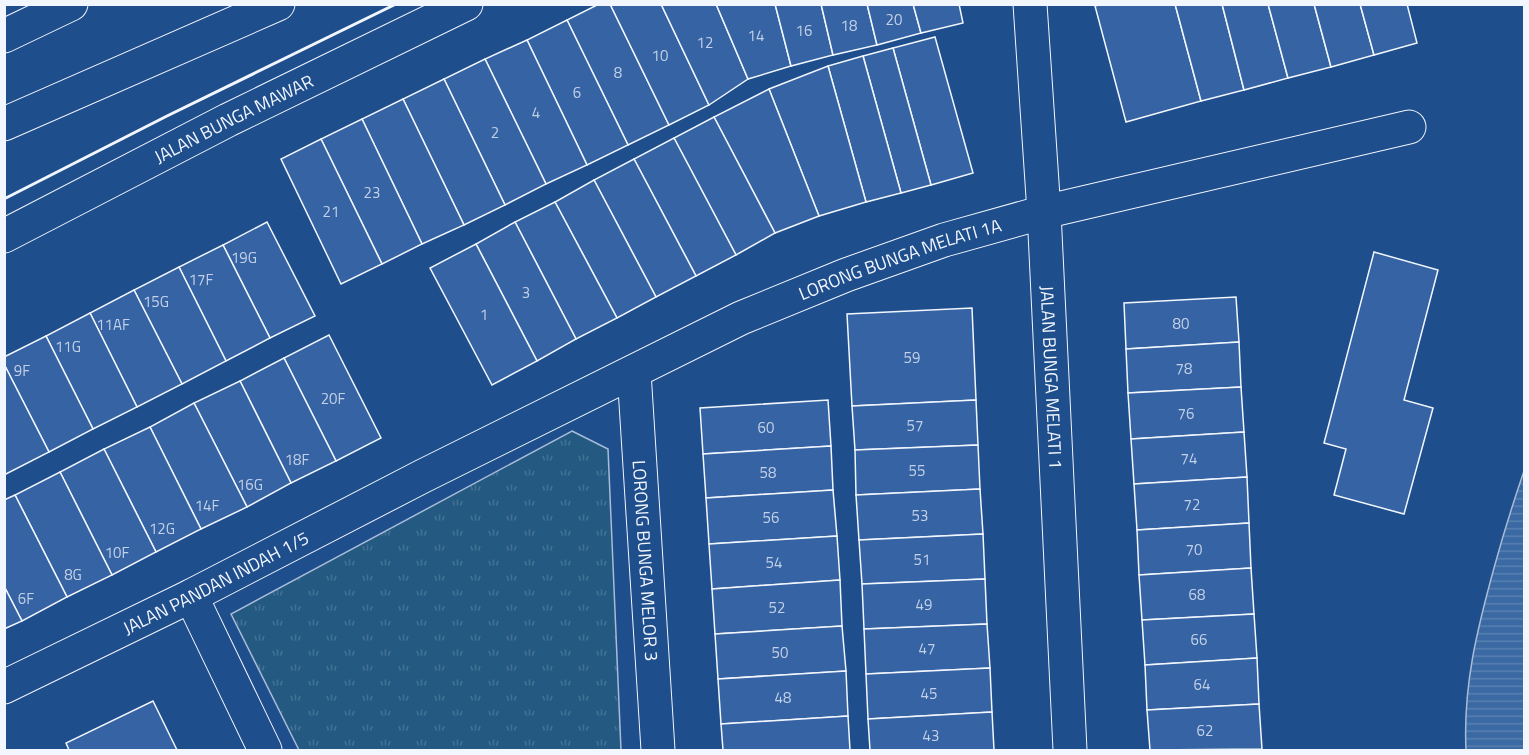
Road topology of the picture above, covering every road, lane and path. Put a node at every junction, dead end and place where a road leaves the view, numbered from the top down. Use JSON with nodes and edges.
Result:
{"nodes":[{"id":1,"x":70,"y":4,"type":"edge"},
{"id":2,"x":278,"y":4,"type":"edge"},
{"id":3,"x":466,"y":4,"type":"edge"},
{"id":4,"x":1030,"y":4,"type":"edge"},
{"id":5,"x":4,"y":36,"type":"edge"},
{"id":6,"x":4,"y":124,"type":"edge"},
{"id":7,"x":1409,"y":127,"type":"dead end"},
{"id":8,"x":1044,"y":212,"type":"junction"},
{"id":9,"x":4,"y":236,"type":"edge"},
{"id":10,"x":634,"y":372,"type":"junction"},
{"id":11,"x":423,"y":476,"type":"joint"},
{"id":12,"x":191,"y":596,"type":"junction"},
{"id":13,"x":4,"y":687,"type":"edge"},
{"id":14,"x":265,"y":750,"type":"edge"},
{"id":15,"x":658,"y":750,"type":"edge"},
{"id":16,"x":1070,"y":750,"type":"edge"}],
"edges":[{"from":1,"to":5,"type":"main road"},
{"from":2,"to":6,"type":"main road"},
{"from":3,"to":9,"type":"main road","name":"JALAN BUNGA MAWAR"},
{"from":4,"to":8,"type":"main road","name":"JALAN BUNGA MELATI 1"},
{"from":7,"to":8,"type":"main road","name":"LORONG BUNGA MELATI 1A"},
{"from":8,"to":10,"type":"main road","name":"LORONG BUNGA MELATI 1A"},
{"from":8,"to":16,"type":"main road","name":"JALAN BUNGA MELATI 1"},
{"from":10,"to":11,"type":"main road","name":"LORONG BUNGA MELATI 1A"},
{"from":10,"to":15,"type":"main road","name":"LORONG BUNGA MELOR 3"},
{"from":11,"to":12,"type":"main road","name":"JALAN PANDAN INDAH 1/5"},
{"from":12,"to":13,"type":"main road","name":"JALAN PANDAN INDAH 1/5"},
{"from":12,"to":14,"type":"main road"}]}
